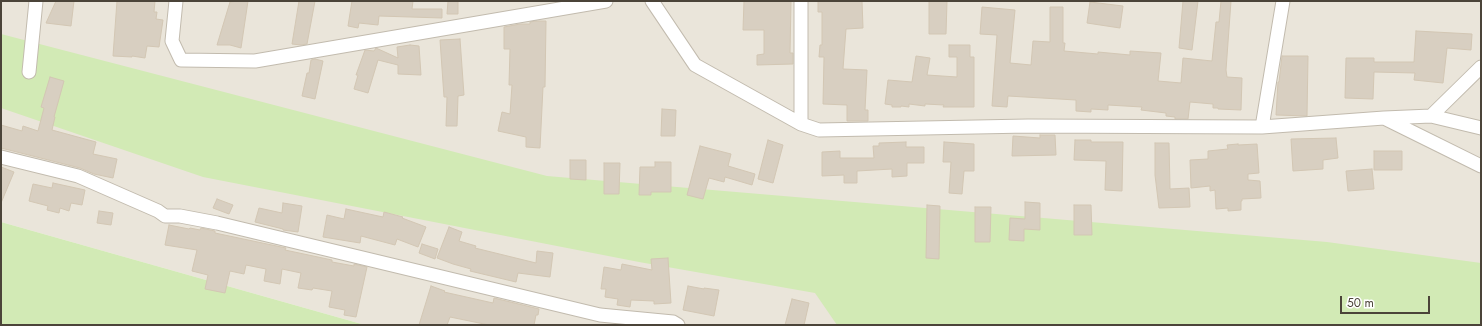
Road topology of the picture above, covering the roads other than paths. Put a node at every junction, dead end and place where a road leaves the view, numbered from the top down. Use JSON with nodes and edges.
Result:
{"nodes":[{"id":1,"x":36,"y":1,"type":"edge"},
{"id":2,"x":176,"y":1,"type":"edge"},
{"id":3,"x":606,"y":1,"type":"edge"},
{"id":4,"x":652,"y":1,"type":"edge"},
{"id":5,"x":801,"y":1,"type":"edge"},
{"id":6,"x":1283,"y":1,"type":"edge"},
{"id":7,"x":1481,"y":67,"type":"edge"},
{"id":8,"x":28,"y":72,"type":"dead end"},
{"id":9,"x":1431,"y":116,"type":"junction"},
{"id":10,"x":1384,"y":118,"type":"junction"},
{"id":11,"x":801,"y":124,"type":"junction"},
{"id":12,"x":1262,"y":127,"type":"junction"},
{"id":13,"x":1481,"y":128,"type":"edge"},
{"id":14,"x":1,"y":157,"type":"edge"},
{"id":15,"x":1481,"y":166,"type":"edge"},
{"id":16,"x":678,"y":325,"type":"edge"}],
"edges":[{"from":1,"to":8,"type":"street"},
{"from":2,"to":3,"type":"street"},
{"from":4,"to":11,"type":"street"},
{"from":5,"to":11,"type":"street"},
{"from":6,"to":12,"type":"street"},
{"from":7,"to":9,"type":"street"},
{"from":9,"to":10,"type":"street"},
{"from":9,"to":13,"type":"street"},
{"from":10,"to":12,"type":"street"},
{"from":10,"to":15,"type":"street"},
{"from":11,"to":12,"type":"street"},
{"from":14,"to":16,"type":"street"}]}
